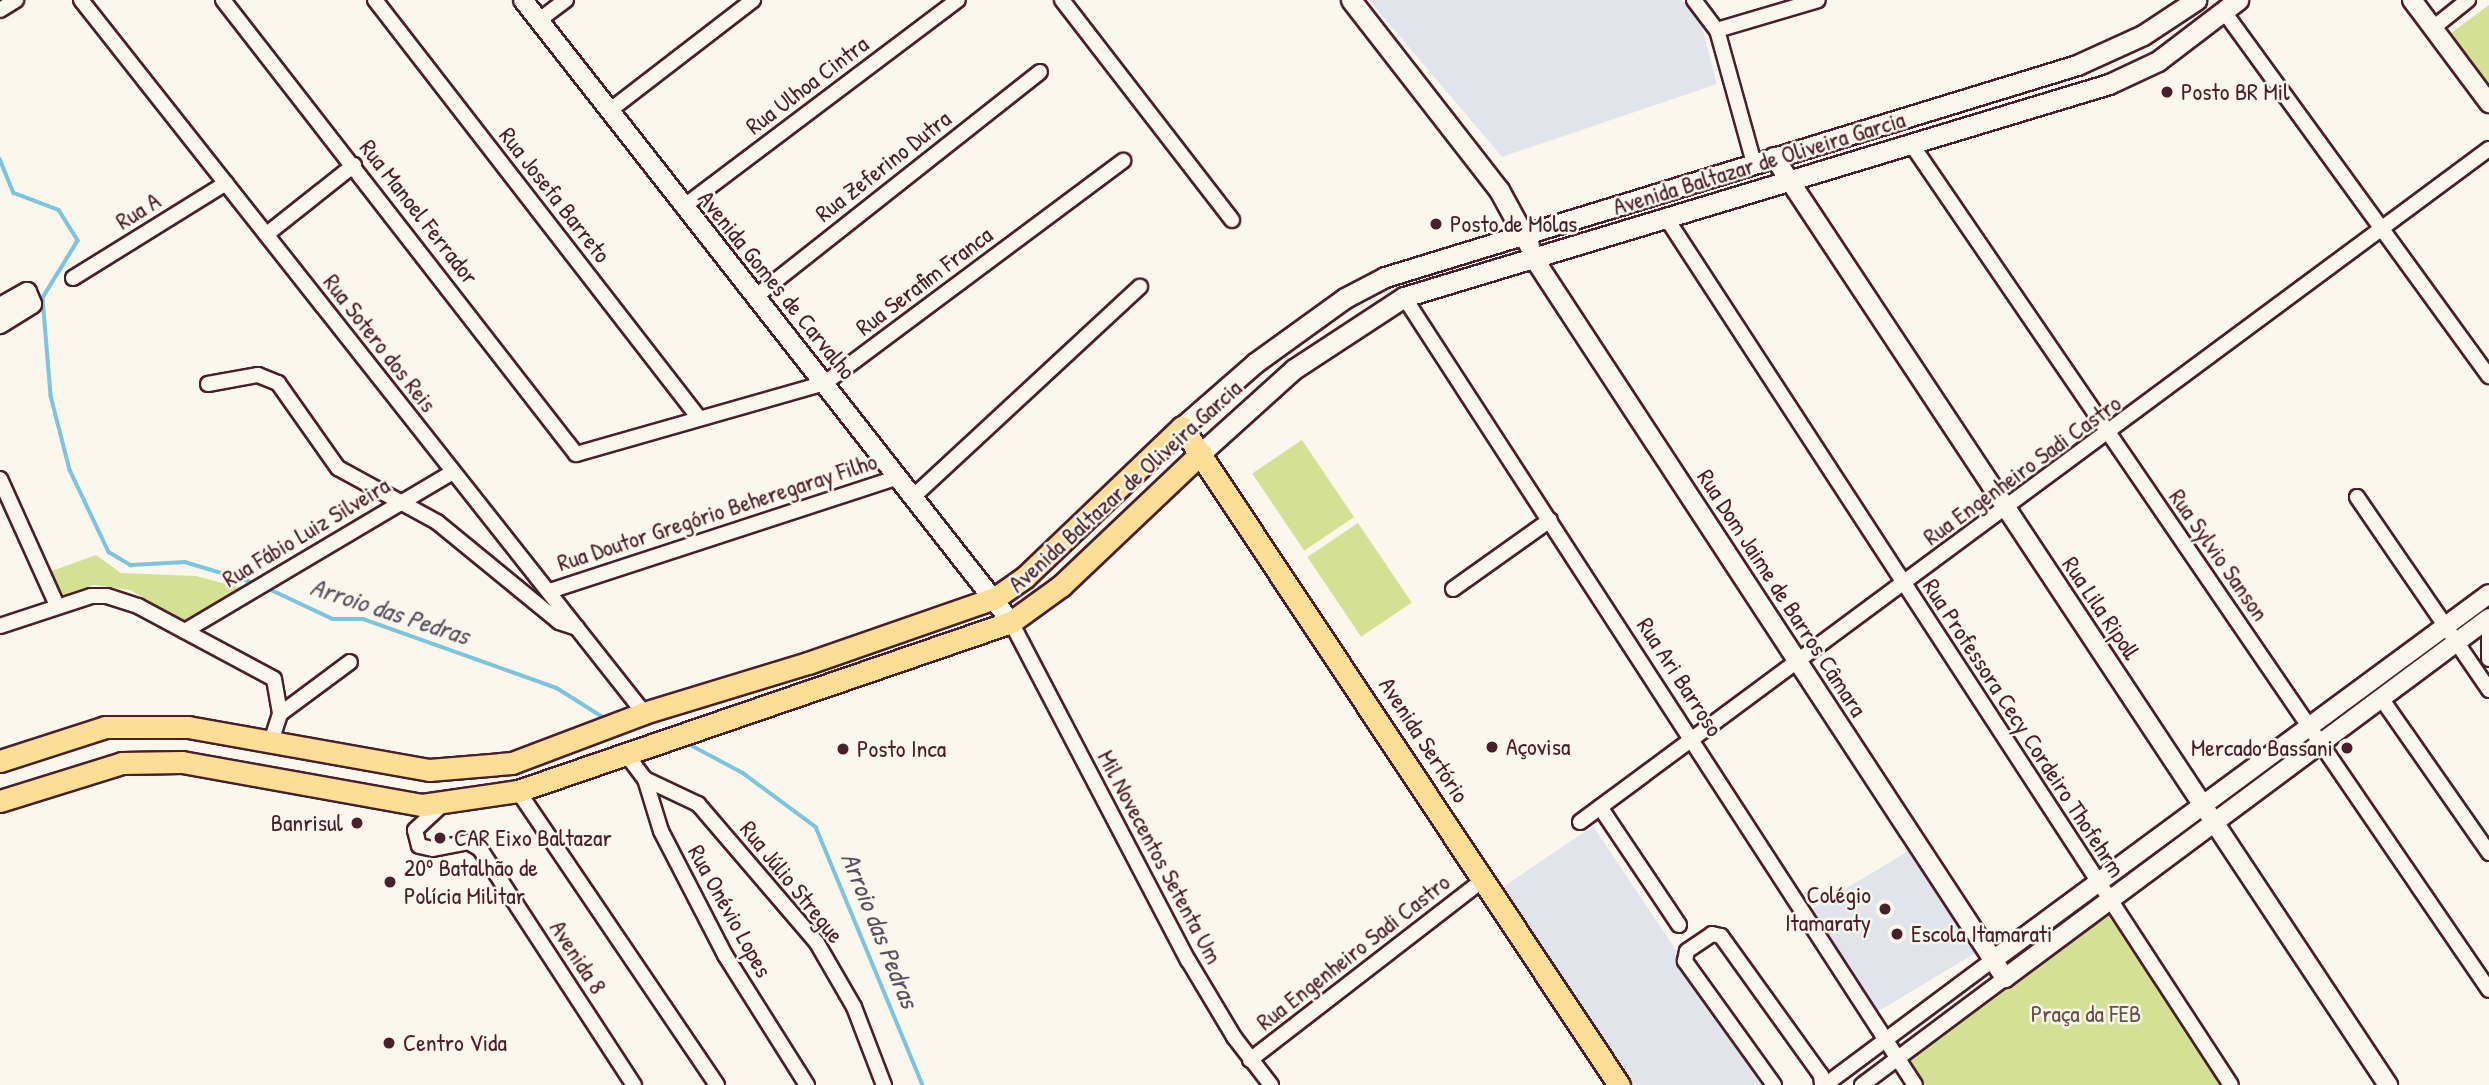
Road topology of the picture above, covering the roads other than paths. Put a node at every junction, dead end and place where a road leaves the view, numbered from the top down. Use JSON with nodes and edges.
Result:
{"nodes":[{"id":1,"x":16,"y":0,"type":"edge"},
{"id":2,"x":82,"y":0,"type":"edge"},
{"id":3,"x":223,"y":0,"type":"edge"},
{"id":4,"x":375,"y":0,"type":"edge"},
{"id":5,"x":523,"y":0,"type":"edge"},
{"id":6,"x":566,"y":0,"type":"edge"},
{"id":7,"x":753,"y":0,"type":"edge"},
{"id":8,"x":958,"y":0,"type":"edge"},
{"id":9,"x":1062,"y":0,"type":"edge"},
{"id":10,"x":1351,"y":0,"type":"edge"},
{"id":11,"x":1694,"y":0,"type":"edge"},
{"id":12,"x":1818,"y":0,"type":"edge"},
{"id":13,"x":2196,"y":0,"type":"edge"},
{"id":14,"x":2412,"y":0,"type":"edge"},
{"id":15,"x":2468,"y":0,"type":"edge"},
{"id":16,"x":2231,"y":6,"type":"edge"},
{"id":17,"x":0,"y":10,"type":"edge"},
{"id":18,"x":538,"y":21,"type":"junction"},
{"id":19,"x":2433,"y":28,"type":"junction"},
{"id":20,"x":1717,"y":30,"type":"junction"},
{"id":21,"x":1040,"y":72,"type":"dead end"},
{"id":22,"x":2489,"y":103,"type":"edge"},
{"id":23,"x":609,"y":111,"type":"junction"},
{"id":24,"x":1912,"y":145,"type":"junction"},
{"id":25,"x":2489,"y":149,"type":"edge"},
{"id":26,"x":1774,"y":157,"type":"junction"},
{"id":27,"x":1123,"y":161,"type":"dead end"},
{"id":28,"x":1754,"y":163,"type":"junction"},
{"id":29,"x":354,"y":165,"type":"junction"},
{"id":30,"x":1791,"y":181,"type":"junction"},
{"id":31,"x":226,"y":183,"type":"junction"},
{"id":32,"x":683,"y":207,"type":"junction"},
{"id":33,"x":1667,"y":219,"type":"junction"},
{"id":34,"x":1232,"y":220,"type":"dead end"},
{"id":35,"x":2382,"y":228,"type":"junction"},
{"id":36,"x":1524,"y":233,"type":"junction"},
{"id":37,"x":267,"y":234,"type":"junction"},
{"id":38,"x":1533,"y":257,"type":"junction"},
{"id":39,"x":73,"y":278,"type":"dead end"},
{"id":40,"x":1140,"y":287,"type":"dead end"},
{"id":41,"x":755,"y":297,"type":"junction"},
{"id":42,"x":1404,"y":297,"type":"junction"},
{"id":43,"x":0,"y":307,"type":"edge"},
{"id":44,"x":0,"y":324,"type":"edge"},
{"id":45,"x":2489,"y":376,"type":"edge"},
{"id":46,"x":825,"y":383,"type":"junction"},
{"id":47,"x":208,"y":384,"type":"dead end"},
{"id":48,"x":699,"y":418,"type":"junction"},
{"id":49,"x":1182,"y":427,"type":"junction"},
{"id":50,"x":2108,"y":435,"type":"junction"},
{"id":51,"x":1201,"y":453,"type":"junction"},
{"id":52,"x":576,"y":454,"type":"joint"},
{"id":53,"x":451,"y":472,"type":"junction"},
{"id":54,"x":898,"y":477,"type":"junction"},
{"id":55,"x":0,"y":479,"type":"edge"},
{"id":56,"x":914,"y":496,"type":"junction"},
{"id":57,"x":2357,"y":497,"type":"dead end"},
{"id":58,"x":402,"y":502,"type":"junction"},
{"id":59,"x":2007,"y":510,"type":"junction"},
{"id":60,"x":1550,"y":520,"type":"junction"},
{"id":61,"x":1903,"y":586,"type":"junction"},
{"id":62,"x":1453,"y":589,"type":"dead end"},
{"id":63,"x":550,"y":591,"type":"junction"},
{"id":64,"x":2489,"y":594,"type":"edge"},
{"id":65,"x":995,"y":598,"type":"junction"},
{"id":66,"x":57,"y":605,"type":"junction"},
{"id":67,"x":2489,"y":618,"type":"edge"},
{"id":68,"x":1011,"y":622,"type":"junction"},
{"id":69,"x":0,"y":626,"type":"edge"},
{"id":70,"x":2444,"y":627,"type":"junction"},
{"id":71,"x":2489,"y":627,"type":"edge"},
{"id":72,"x":578,"y":628,"type":"junction"},
{"id":73,"x":185,"y":631,"type":"junction"},
{"id":74,"x":2456,"y":643,"type":"junction"},
{"id":75,"x":2489,"y":659,"type":"edge"},
{"id":76,"x":1799,"y":661,"type":"junction"},
{"id":77,"x":350,"y":662,"type":"dead end"},
{"id":78,"x":2489,"y":690,"type":"edge"},
{"id":79,"x":2381,"y":698,"type":"junction"},
{"id":80,"x":280,"y":714,"type":"junction"},
{"id":81,"x":640,"y":715,"type":"junction"},
{"id":82,"x":2310,"y":727,"type":"junction"},
{"id":83,"x":1693,"y":738,"type":"junction"},
{"id":84,"x":271,"y":742,"type":"junction"},
{"id":85,"x":2321,"y":743,"type":"junction"},
{"id":86,"x":626,"y":754,"type":"junction"},
{"id":87,"x":0,"y":761,"type":"edge"},
{"id":88,"x":645,"y":779,"type":"junction"},
{"id":89,"x":518,"y":791,"type":"junction"},
{"id":90,"x":0,"y":801,"type":"edge"},
{"id":91,"x":442,"y":805,"type":"junction"},
{"id":92,"x":2203,"y":805,"type":"junction"},
{"id":93,"x":1600,"y":807,"type":"junction"},
{"id":94,"x":1580,"y":822,"type":"dead end"},
{"id":95,"x":2214,"y":822,"type":"junction"},
{"id":96,"x":2489,"y":853,"type":"edge"},
{"id":97,"x":1484,"y":879,"type":"junction"},
{"id":98,"x":2098,"y":883,"type":"junction"},
{"id":99,"x":2110,"y":900,"type":"junction"},
{"id":100,"x":1679,"y":925,"type":"dead end"},
{"id":101,"x":1993,"y":960,"type":"junction"},
{"id":102,"x":2005,"y":978,"type":"junction"},
{"id":103,"x":2489,"y":990,"type":"edge"},
{"id":104,"x":1884,"y":1040,"type":"junction"},
{"id":105,"x":1897,"y":1058,"type":"junction"},
{"id":106,"x":1250,"y":1060,"type":"junction"},
{"id":107,"x":634,"y":1085,"type":"edge"},
{"id":108,"x":716,"y":1085,"type":"edge"},
{"id":109,"x":807,"y":1085,"type":"edge"},
{"id":110,"x":884,"y":1085,"type":"edge"},
{"id":111,"x":1271,"y":1085,"type":"edge"},
{"id":112,"x":1619,"y":1085,"type":"edge"},
{"id":113,"x":1774,"y":1085,"type":"edge"},
{"id":114,"x":1824,"y":1085,"type":"edge"},
{"id":115,"x":1861,"y":1085,"type":"edge"},
{"id":116,"x":1915,"y":1085,"type":"edge"},
{"id":117,"x":2231,"y":1085,"type":"edge"},
{"id":118,"x":2388,"y":1085,"type":"edge"}],
"edges":[{"from":1,"to":17,"type":"street"},
{"from":2,"to":31,"type":"street","name":"Rua Sotero dos Reis"},
{"from":3,"to":29,"type":"street","name":"Rua Manoel Ferrador"},
{"from":4,"to":48,"type":"street","name":"Rua Josefa Barreto"},
{"from":5,"to":18,"type":"street","name":"Avenida Gomes de Carvalho"},
{"from":6,"to":18,"type":"street"},
{"from":7,"to":23,"type":"street"},
{"from":8,"to":32,"type":"street","name":"Rua Ulhoa Cintra"},
{"from":9,"to":34,"type":"street"},
{"from":10,"to":36,"type":"main road","name":"Rua Dom Jaime de Barros Câmara"},
{"from":11,"to":20,"type":"street"},
{"from":12,"to":20,"type":"street"},
{"from":13,"to":26,"type":"main road","name":"Avenida Baltazar de Oliveira Garcia"},
{"from":14,"to":19,"type":"street"},
{"from":15,"to":19,"type":"street"},
{"from":16,"to":24,"type":"main road","name":"Avenida Baltazar de Oliveira Garcia"},
{"from":16,"to":35,"type":"street"},
{"from":18,"to":23,"type":"street","name":"Avenida Gomes de Carvalho"},
{"from":19,"to":22,"type":"street"},
{"from":20,"to":28,"type":"street"},
{"from":21,"to":41,"type":"street","name":"Rua Zeferino Dutra"},
{"from":23,"to":32,"type":"street","name":"Avenida Gomes de Carvalho"},
{"from":24,"to":30,"type":"main road","name":"Avenida Baltazar de Oliveira Garcia"},
{"from":24,"to":50,"type":"street","name":"Rua Sylvio Sanson"},
{"from":25,"to":35,"type":"street","name":"Rua Engenheiro Sadi Castro"},
{"from":26,"to":28,"type":"main road","name":"Avenida Baltazar de Oliveira Garcia"},
{"from":26,"to":30,"type":"street","name":"Rua Lila Ripoll"},
{"from":27,"to":46,"type":"street","name":"Rua Serafim Franca"},
{"from":28,"to":36,"type":"main road","name":"Avenida Baltazar de Oliveira Garcia"},
{"from":29,"to":37,"type":"street"},
{"from":29,"to":52,"type":"street","name":"Rua Manoel Ferrador"},
{"from":30,"to":33,"type":"main road","name":"Avenida Baltazar de Oliveira Garcia"},
{"from":30,"to":59,"type":"street","name":"Rua Lila Ripoll"},
{"from":31,"to":37,"type":"street","name":"Rua Sotero dos Reis"},
{"from":31,"to":39,"type":"street","name":"Rua A"},
{"from":32,"to":41,"type":"street","name":"Avenida Gomes de Carvalho"},
{"from":33,"to":38,"type":"main road","name":"Avenida Baltazar de Oliveira Garcia"},
{"from":33,"to":61,"type":"street","name":"Rua Professora Cecy Cordeiro Thofehrm"},
{"from":35,"to":45,"type":"street"},
{"from":35,"to":50,"type":"street","name":"Rua Engenheiro Sadi Castro"},
{"from":36,"to":38,"type":"main road","name":"Rua Dom Jaime de Barros Câmara"},
{"from":36,"to":49,"type":"main road","name":"Avenida Baltazar de Oliveira Garcia"},
{"from":37,"to":53,"type":"street","name":"Rua Sotero dos Reis"},
{"from":38,"to":42,"type":"main road","name":"Avenida Baltazar de Oliveira Garcia"},
{"from":38,"to":76,"type":"street","name":"Rua Dom Jaime de Barros Câmara"},
{"from":40,"to":56,"type":"street"},
{"from":41,"to":46,"type":"street","name":"Avenida Gomes de Carvalho"},
{"from":42,"to":51,"type":"main road","name":"Avenida Baltazar de Oliveira Garcia"},
{"from":42,"to":60,"type":"street","name":"Rua Ari Barroso"},
{"from":43,"to":44,"type":"street"},
{"from":46,"to":48,"type":"street","name":"Rua Serafim Franca"},
{"from":46,"to":54,"type":"street","name":"Avenida Gomes de Carvalho"},
{"from":47,"to":58,"type":"street"},
{"from":48,"to":52,"type":"street","name":"Rua Serafim Franca"},
{"from":49,"to":51,"type":"main road","name":"Avenida Sertório"},
{"from":49,"to":65,"type":"main road","name":"Avenida Baltazar de Oliveira Garcia"},
{"from":50,"to":59,"type":"street","name":"Rua Engenheiro Sadi Castro"},
{"from":50,"to":82,"type":"street","name":"Rua Sylvio Sanson"},
{"from":51,"to":68,"type":"main road","name":"Avenida Baltazar de Oliveira Garcia"},
{"from":51,"to":97,"type":"main road","name":"Avenida Sertório"},
{"from":53,"to":58,"type":"street","name":"Rua Fábio Luiz Silveira"},
{"from":53,"to":63,"type":"street","name":"Rua Sotero dos Reis"},
{"from":54,"to":56,"type":"street","name":"Avenida Gomes de Carvalho"},
{"from":54,"to":63,"type":"street","name":"Rua Doutor Gregório Beheregaray Filho"},
{"from":55,"to":66,"type":"street"},
{"from":56,"to":65,"type":"street","name":"Avenida Gomes de Carvalho"},
{"from":57,"to":70,"type":"street"},
{"from":58,"to":72,"type":"street"},
{"from":58,"to":73,"type":"street","name":"Rua Fábio Luiz Silveira"},
{"from":59,"to":61,"type":"street","name":"Rua Engenheiro Sadi Castro"},
{"from":59,"to":92,"type":"street","name":"Rua Lila Ripoll"},
{"from":60,"to":62,"type":"street"},
{"from":60,"to":83,"type":"street","name":"Rua Ari Barroso"},
{"from":61,"to":76,"type":"street","name":"Rua Engenheiro Sadi Castro"},
{"from":61,"to":98,"type":"street","name":"Rua Professora Cecy Cordeiro Thofehrm"},
{"from":63,"to":72,"type":"street","name":"Rua Sotero dos Reis"},
{"from":64,"to":70,"type":"street"},
{"from":65,"to":68,"type":"street","name":"Avenida Gomes de Carvalho"},
{"from":65,"to":81,"type":"main road","name":"Avenida Baltazar de Oliveira Garcia"},
{"from":66,"to":69,"type":"street"},
{"from":66,"to":73,"type":"street"},
{"from":67,"to":74,"type":"street"},
{"from":68,"to":86,"type":"main road","name":"Avenida Baltazar de Oliveira Garcia"},
{"from":68,"to":106,"type":"street","name":"Mil Novecentos Setenta Um"},
{"from":70,"to":74,"type":"street"},
{"from":70,"to":82,"type":"street"},
{"from":71,"to":75,"type":"street"},
{"from":72,"to":81,"type":"street","name":"Rua Sotero dos Reis"},
{"from":73,"to":80,"type":"street"},
{"from":74,"to":78,"type":"street"},
{"from":74,"to":79,"type":"street"},
{"from":76,"to":83,"type":"street","name":"Rua Engenheiro Sadi Castro"},
{"from":76,"to":101,"type":"street","name":"Rua Dom Jaime de Barros Câmara"},
{"from":77,"to":80,"type":"street"},
{"from":79,"to":85,"type":"street"},
{"from":79,"to":96,"type":"street"},
{"from":80,"to":84,"type":"street"},
{"from":81,"to":84,"type":"main road","name":"Avenida Baltazar de Oliveira Garcia"},
{"from":82,"to":85,"type":"street","name":"Rua Sylvio Sanson"},
{"from":82,"to":92,"type":"street"},
{"from":83,"to":93,"type":"street","name":"Rua Engenheiro Sadi Castro"},
{"from":83,"to":104,"type":"street","name":"Rua Ari Barroso"},
{"from":84,"to":87,"type":"main road","name":"Avenida Baltazar de Oliveira Garcia"},
{"from":85,"to":95,"type":"street"},
{"from":85,"to":103,"type":"street","name":"Rua Sylvio Sanson"},
{"from":86,"to":88,"type":"street","name":"Rua Onévio Lopes"},
{"from":86,"to":89,"type":"main road","name":"Avenida Baltazar de Oliveira Garcia"},
{"from":88,"to":109,"type":"street","name":"Rua Onévio Lopes"},
{"from":88,"to":110,"type":"street","name":"Rua Júlio Stregue"},
{"from":89,"to":91,"type":"main road","name":"Avenida Baltazar de Oliveira Garcia"},
{"from":89,"to":108,"type":"street"},
{"from":90,"to":91,"type":"main road","name":"Avenida Baltazar de Oliveira Garcia"},
{"from":91,"to":107,"type":"street","name":"Avenida 8"},
{"from":92,"to":95,"type":"street","name":"Rua Lila Ripoll"},
{"from":92,"to":98,"type":"street"},
{"from":93,"to":94,"type":"street","name":"Rua Engenheiro Sadi Castro"},
{"from":93,"to":100,"type":"street"},
{"from":95,"to":99,"type":"street"},
{"from":95,"to":118,"type":"street","name":"Rua Lila Ripoll"},
{"from":97,"to":106,"type":"street","name":"Rua Engenheiro Sadi Castro"},
{"from":97,"to":112,"type":"main road","name":"Avenida Sertório"},
{"from":98,"to":99,"type":"street","name":"Rua Professora Cecy Cordeiro Thofehrm"},
{"from":98,"to":101,"type":"street"},
{"from":99,"to":102,"type":"street"},
{"from":99,"to":117,"type":"street","name":"Rua Professora Cecy Cordeiro Thofehrm"},
{"from":101,"to":102,"type":"street","name":"Rua Dom Jaime de Barros Câmara"},
{"from":101,"to":104,"type":"street"},
{"from":102,"to":105,"type":"street"},
{"from":104,"to":105,"type":"street","name":"Rua Ari Barroso"},
{"from":104,"to":114,"type":"street"},
{"from":105,"to":115,"type":"street"},
{"from":105,"to":116,"type":"street","name":"Rua Ari Barroso"},
{"from":106,"to":111,"type":"street","name":"Mil Novecentos Setenta Um"},
{"from":113,"to":114,"type":"street"}]}
